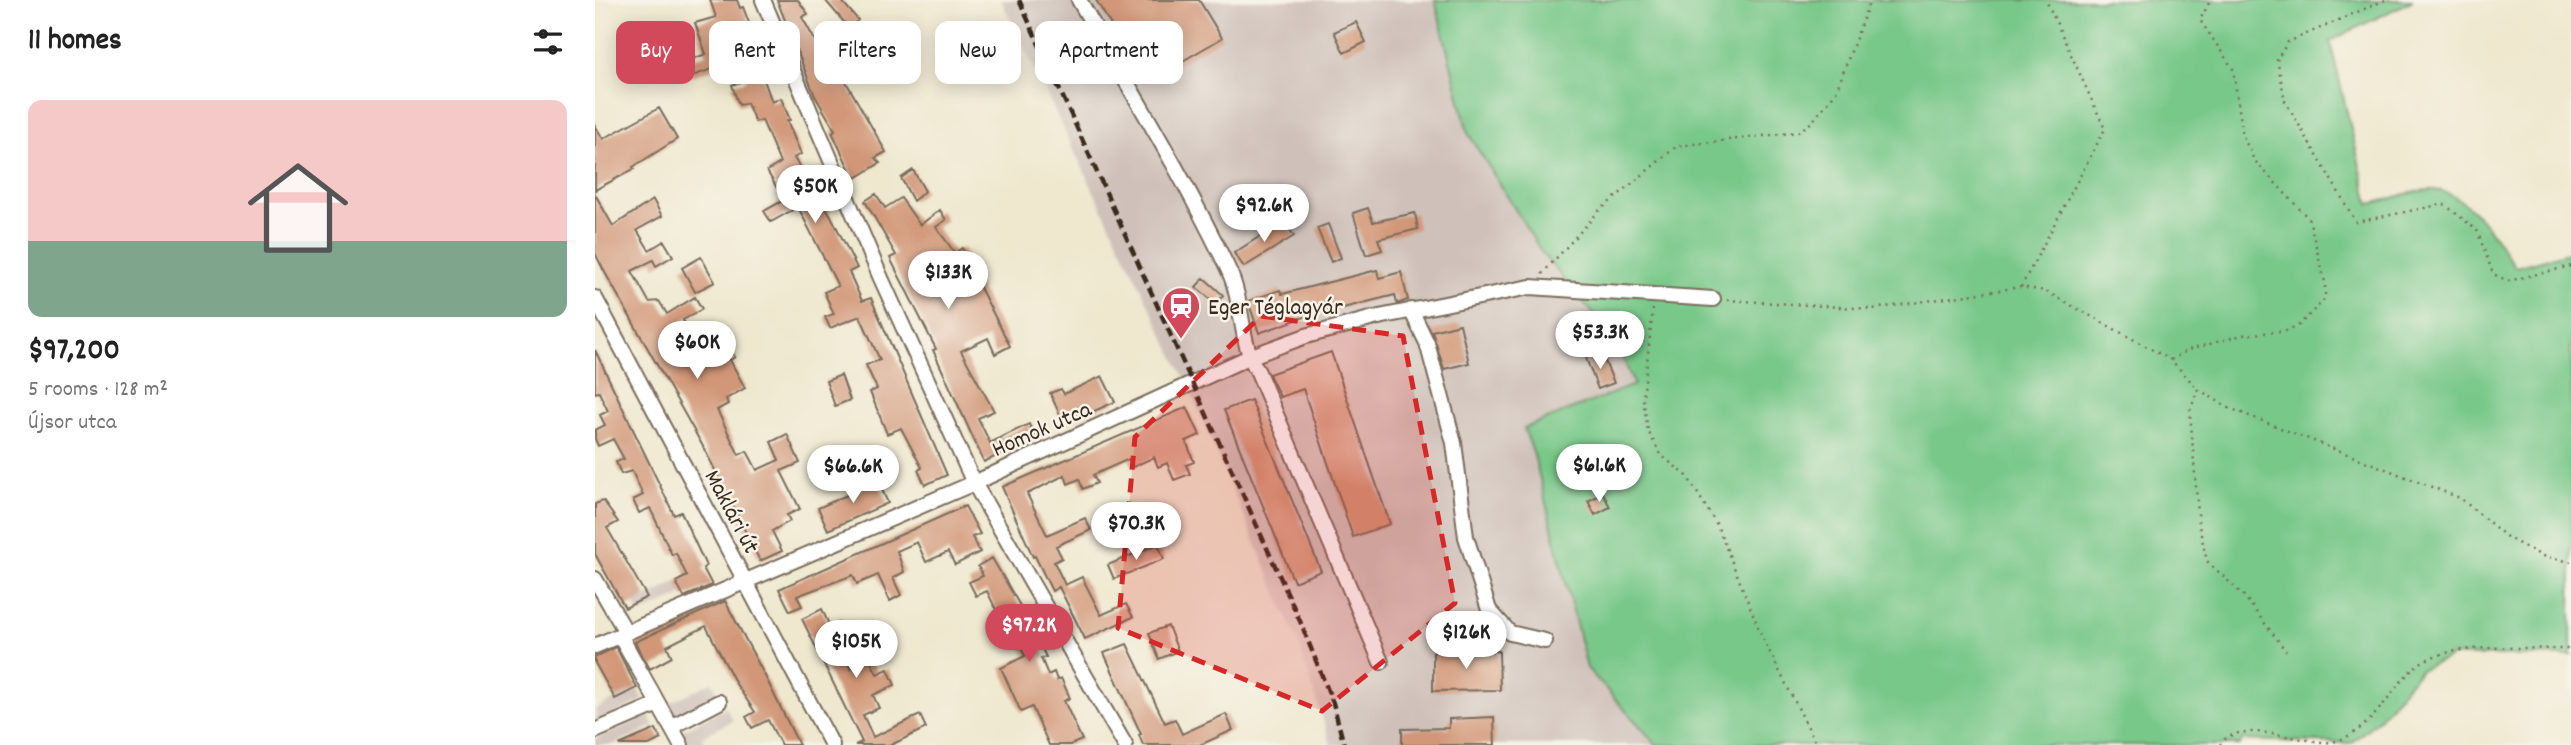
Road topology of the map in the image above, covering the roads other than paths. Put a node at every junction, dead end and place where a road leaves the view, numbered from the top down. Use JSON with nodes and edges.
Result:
{"nodes":[{"id":1,"x":763,"y":0,"type":"edge"},
{"id":2,"x":1079,"y":0,"type":"edge"},
{"id":3,"x":595,"y":298,"type":"edge"},
{"id":4,"x":1713,"y":299,"type":"road end"},
{"id":5,"x":1411,"y":310,"type":"junction"},
{"id":6,"x":1249,"y":357,"type":"junction"},
{"id":7,"x":974,"y":483,"type":"junction"},
{"id":8,"x":595,"y":579,"type":"edge"},
{"id":9,"x":744,"y":580,"type":"junction"},
{"id":10,"x":623,"y":634,"type":"junction"},
{"id":11,"x":1545,"y":641,"type":"dead end"},
{"id":12,"x":595,"y":646,"type":"edge"},
{"id":13,"x":1381,"y":662,"type":"dead end"},
{"id":14,"x":719,"y":702,"type":"dead end"},
{"id":15,"x":658,"y":704,"type":"junction"},
{"id":16,"x":671,"y":727,"type":"junction"},
{"id":17,"x":595,"y":731,"type":"edge"},
{"id":18,"x":681,"y":745,"type":"edge"},
{"id":19,"x":832,"y":745,"type":"edge"},
{"id":20,"x":1125,"y":745,"type":"edge"}],
"edges":[{"from":1,"to":7,"type":"street"},
{"from":2,"to":6,"type":"street"},
{"from":3,"to":9,"type":"street","name":"Maklári út"},
{"from":4,"to":5,"type":"street","name":"Homok utca"},
{"from":5,"to":6,"type":"street","name":"Homok utca"},
{"from":5,"to":11,"type":"street"},
{"from":6,"to":7,"type":"street","name":"Homok utca"},
{"from":6,"to":13,"type":"street"},
{"from":7,"to":9,"type":"street","name":"Homok utca"},
{"from":7,"to":20,"type":"street"},
{"from":8,"to":10,"type":"street"},
{"from":9,"to":10,"type":"street","name":"Homok utca"},
{"from":9,"to":19,"type":"street","name":"Maklári út"},
{"from":10,"to":12,"type":"street","name":"Homok utca"},
{"from":10,"to":15,"type":"street"},
{"from":14,"to":16,"type":"street"},
{"from":15,"to":16,"type":"street"},
{"from":15,"to":17,"type":"street"},
{"from":16,"to":18,"type":"street"}]}
